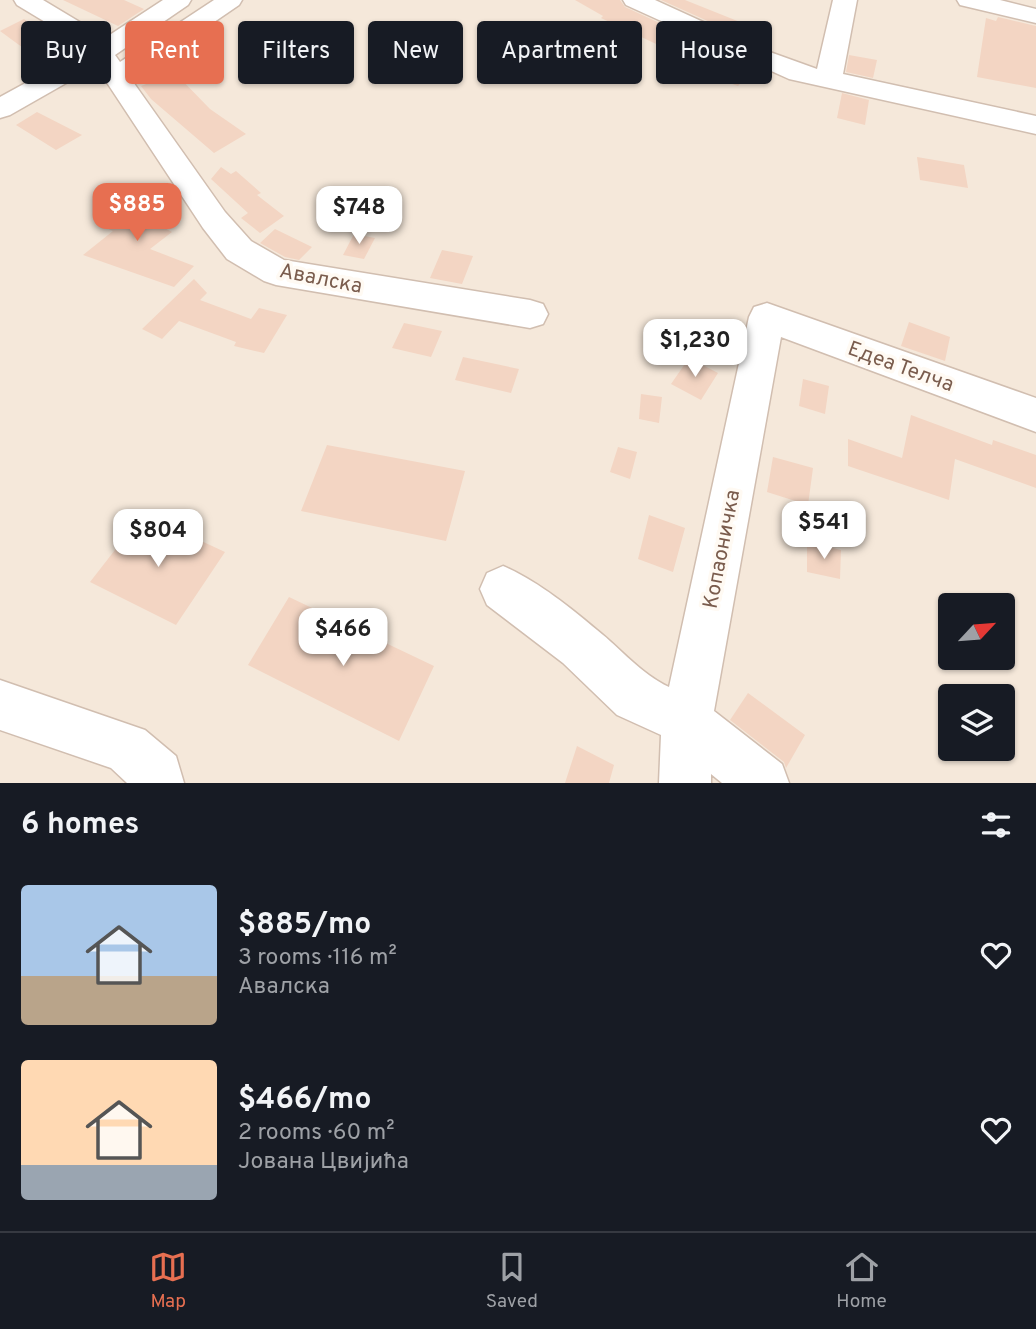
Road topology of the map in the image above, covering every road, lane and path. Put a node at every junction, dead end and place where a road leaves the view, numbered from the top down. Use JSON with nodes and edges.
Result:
{"nodes":[{"id":1,"x":26,"y":0,"type":"edge"},
{"id":2,"x":179,"y":0,"type":"edge"},
{"id":3,"x":230,"y":0,"type":"edge"},
{"id":4,"x":635,"y":0,"type":"edge"},
{"id":5,"x":845,"y":0,"type":"edge"},
{"id":6,"x":969,"y":0,"type":"edge"},
{"id":7,"x":1036,"y":16,"type":"edge"},
{"id":8,"x":61,"y":21,"type":"edge"},
{"id":9,"x":111,"y":62,"type":"edge"},
{"id":10,"x":111,"y":63,"type":"edge"},
{"id":11,"x":111,"y":67,"type":"edge"},
{"id":12,"x":828,"y":80,"type":"junction"},
{"id":13,"x":62,"y":84,"type":"edge"},
{"id":14,"x":0,"y":110,"type":"edge"},
{"id":15,"x":1036,"y":125,"type":"edge"},
{"id":16,"x":530,"y":314,"type":"dead end"},
{"id":17,"x":767,"y":317,"type":"joint"},
{"id":18,"x":1036,"y":415,"type":"edge"},
{"id":19,"x":503,"y":589,"type":"dead end"},
{"id":20,"x":0,"y":705,"type":"edge"},
{"id":21,"x":687,"y":721,"type":"junction"},
{"id":22,"x":158,"y":783,"type":"edge"},
{"id":23,"x":685,"y":783,"type":"edge"},
{"id":24,"x":763,"y":783,"type":"edge"}],
"edges":[{"from":1,"to":8,"type":"street","name":"Авалска"},
{"from":2,"to":9,"type":"street"},
{"from":3,"to":10,"type":"street"},
{"from":4,"to":12,"type":"street"},
{"from":5,"to":12,"type":"street"},
{"from":6,"to":7,"type":"street"},
{"from":11,"to":16,"type":"street","name":"Авалска"},
{"from":12,"to":15,"type":"street"},
{"from":13,"to":14,"type":"street"},
{"from":17,"to":18,"type":"street","name":"Едеа Телча"},
{"from":17,"to":21,"type":"street","name":"Копаоничка"},
{"from":19,"to":21,"type":"street"},
{"from":20,"to":22,"type":"street"},
{"from":21,"to":23,"type":"street","name":"Копаоничка"},
{"from":21,"to":24,"type":"street"}]}
